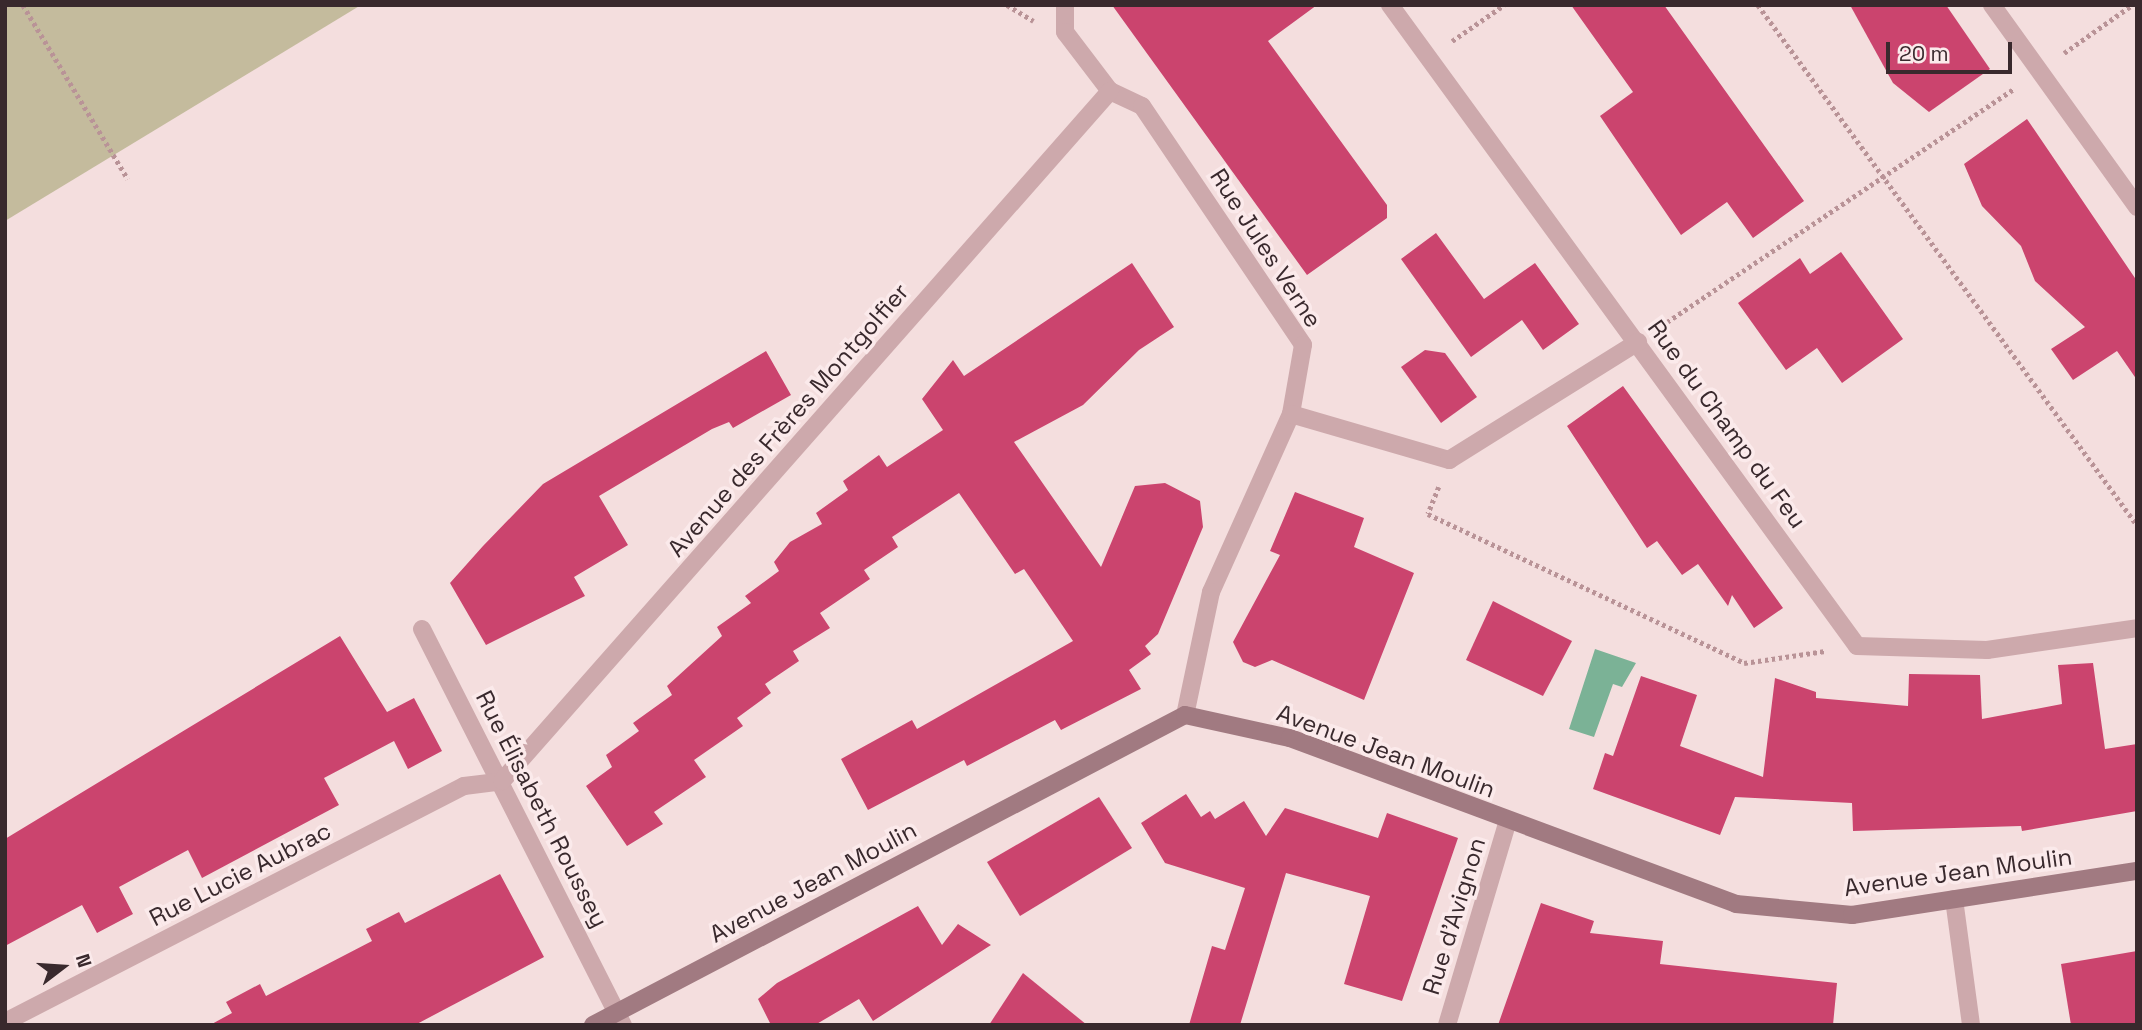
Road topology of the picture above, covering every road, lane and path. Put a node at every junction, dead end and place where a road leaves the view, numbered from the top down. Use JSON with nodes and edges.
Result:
{"nodes":[{"id":1,"x":23,"y":5,"type":"edge"},
{"id":2,"x":1065,"y":5,"type":"edge"},
{"id":3,"x":1390,"y":5,"type":"edge"},
{"id":4,"x":1504,"y":5,"type":"edge"},
{"id":5,"x":1758,"y":5,"type":"edge"},
{"id":6,"x":1992,"y":5,"type":"edge"},
{"id":7,"x":2132,"y":5,"type":"edge"},
{"id":8,"x":1429,"y":58,"type":"junction"},
{"id":9,"x":2039,"y":71,"type":"junction"},
{"id":10,"x":1110,"y":91,"type":"junction"},
{"id":11,"x":128,"y":179,"type":"dead end"},
{"id":12,"x":1885,"y":180,"type":"junction"},
{"id":13,"x":2137,"y":207,"type":"edge"},
{"id":14,"x":1637,"y":342,"type":"junction"},
{"id":15,"x":1291,"y":414,"type":"junction"},
{"id":16,"x":1449,"y":460,"type":"junction"},
{"id":17,"x":2137,"y":525,"type":"edge"},
{"id":18,"x":2137,"y":628,"type":"edge"},
{"id":19,"x":422,"y":629,"type":"dead end"},
{"id":20,"x":1857,"y":646,"type":"junction"},
{"id":21,"x":1185,"y":715,"type":"junction"},
{"id":22,"x":502,"y":781,"type":"junction"},
{"id":23,"x":1508,"y":821,"type":"junction"},
{"id":24,"x":2137,"y":871,"type":"edge"},
{"id":25,"x":1954,"y":899,"type":"junction"},
{"id":26,"x":620,"y":1018,"type":"edge"},
{"id":27,"x":5,"y":1022,"type":"edge"},
{"id":28,"x":593,"y":1025,"type":"edge"},
{"id":29,"x":1447,"y":1025,"type":"edge"},
{"id":30,"x":1971,"y":1025,"type":"edge"}],
"edges":[{"from":1,"to":11,"type":"path"},
{"from":2,"to":10,"type":"street","name":"Rue Jules Verne"},
{"from":3,"to":8,"type":"street","name":"Rue du Champ du Feu"},
{"from":4,"to":8,"type":"path"},
{"from":5,"to":12,"type":"path"},
{"from":6,"to":9,"type":"street"},
{"from":7,"to":9,"type":"path"},
{"from":8,"to":14,"type":"street","name":"Rue du Champ du Feu"},
{"from":9,"to":12,"type":"path"},
{"from":9,"to":13,"type":"street"},
{"from":10,"to":15,"type":"street","name":"Rue Jules Verne"},
{"from":10,"to":22,"type":"street","name":"Avenue des Frères Montgolfier"},
{"from":12,"to":14,"type":"path"},
{"from":12,"to":17,"type":"path"},
{"from":14,"to":16,"type":"street"},
{"from":14,"to":20,"type":"street","name":"Rue du Champ du Feu"},
{"from":15,"to":16,"type":"street"},
{"from":15,"to":21,"type":"street","name":"Rue Jules Verne"},
{"from":16,"to":20,"type":"path"},
{"from":18,"to":20,"type":"street"},
{"from":19,"to":22,"type":"street","name":"Rue Élisabeth Roussey"},
{"from":21,"to":23,"type":"main road","name":"Avenue Jean Moulin"},
{"from":21,"to":26,"type":"main road","name":"Avenue Jean Moulin"},
{"from":22,"to":26,"type":"street","name":"Rue Élisabeth Roussey"},
{"from":22,"to":27,"type":"street","name":"Rue Lucie Aubrac"},
{"from":23,"to":25,"type":"main road","name":"Avenue Jean Moulin"},
{"from":23,"to":29,"type":"street","name":"Rue d'Avignon"},
{"from":24,"to":25,"type":"main road","name":"Avenue Jean Moulin"},
{"from":25,"to":30,"type":"street"},
{"from":26,"to":28,"type":"main road","name":"Avenue Jean Moulin"}]}
